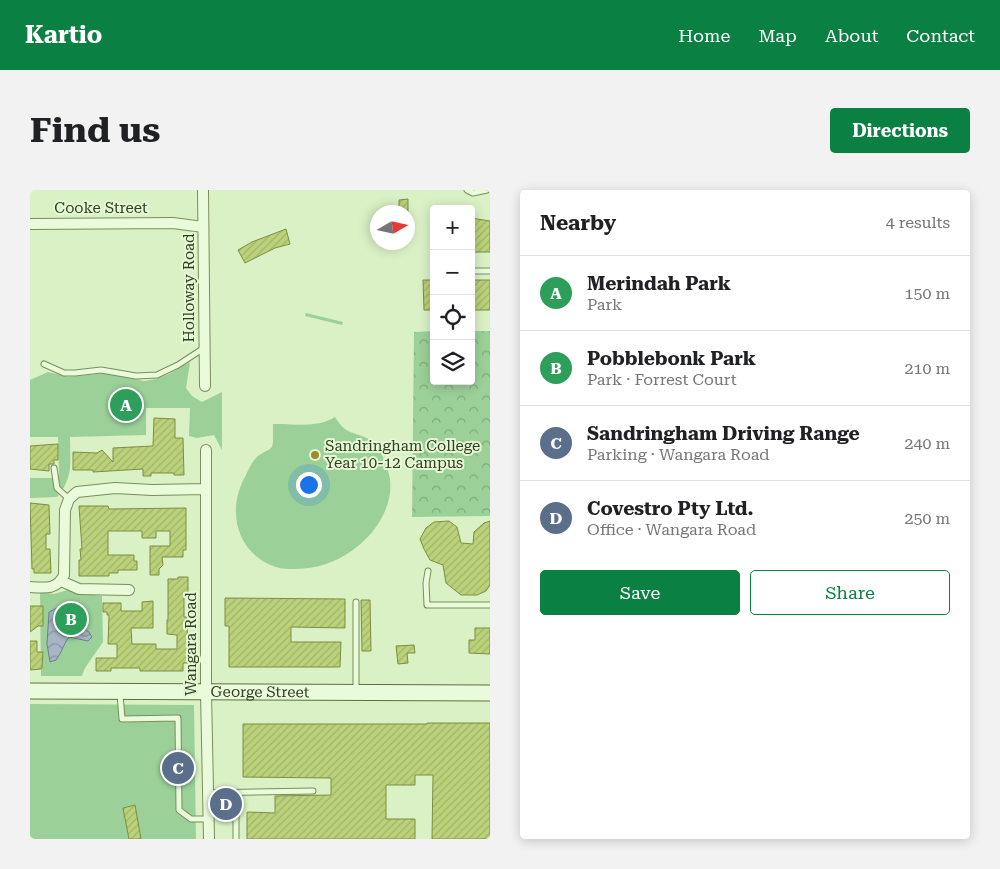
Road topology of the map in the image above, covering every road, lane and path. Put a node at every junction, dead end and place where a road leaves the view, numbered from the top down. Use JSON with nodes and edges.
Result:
{"nodes":[{"id":1,"x":203,"y":190,"type":"edge"},
{"id":2,"x":467,"y":190,"type":"edge"},
{"id":3,"x":487,"y":190,"type":"edge"},
{"id":4,"x":203,"y":223,"type":"junction"},
{"id":5,"x":30,"y":224,"type":"edge"},
{"id":6,"x":475,"y":271,"type":"edge"},
{"id":7,"x":490,"y":271,"type":"edge"},
{"id":8,"x":204,"y":348,"type":"junction"},
{"id":9,"x":44,"y":364,"type":"dead end"},
{"id":10,"x":205,"y":386,"type":"dead end"},
{"id":11,"x":206,"y":450,"type":"dead end"},
{"id":12,"x":54,"y":468,"type":"dead end"},
{"id":13,"x":206,"y":490,"type":"junction"},
{"id":14,"x":69,"y":499,"type":"junction"},
{"id":15,"x":428,"y":571,"type":"dead end"},
{"id":16,"x":61,"y":581,"type":"junction"},
{"id":17,"x":30,"y":587,"type":"edge"},
{"id":18,"x":129,"y":590,"type":"dead end"},
{"id":19,"x":356,"y":602,"type":"dead end"},
{"id":20,"x":490,"y":605,"type":"edge"},
{"id":21,"x":30,"y":691,"type":"edge"},
{"id":22,"x":120,"y":691,"type":"junction"},
{"id":23,"x":206,"y":692,"type":"junction"},
{"id":24,"x":356,"y":692,"type":"junction"},
{"id":25,"x":490,"y":692,"type":"edge"},
{"id":26,"x":313,"y":791,"type":"dead end"},
{"id":27,"x":208,"y":793,"type":"junction"},
{"id":28,"x":236,"y":793,"type":"junction"},
{"id":29,"x":208,"y":819,"type":"junction"},
{"id":30,"x":209,"y":839,"type":"edge"},
{"id":31,"x":236,"y":839,"type":"edge"}],
"edges":[{"from":1,"to":4,"type":"street","name":"Holloway Road"},
{"from":2,"to":3,"type":"lane"},
{"from":4,"to":5,"type":"street","name":"Cooke Street"},
{"from":4,"to":8,"type":"street","name":"Holloway Road"},
{"from":6,"to":7,"type":"lane"},
{"from":8,"to":9,"type":"lane"},
{"from":8,"to":10,"type":"street","name":"Holloway Road"},
{"from":11,"to":13,"type":"street","name":"Wangara Road"},
{"from":12,"to":14,"type":"lane"},
{"from":13,"to":14,"type":"street"},
{"from":13,"to":23,"type":"street","name":"Wangara Road"},
{"from":14,"to":16,"type":"street"},
{"from":15,"to":20,"type":"lane"},
{"from":16,"to":17,"type":"street"},
{"from":16,"to":18,"type":"street"},
{"from":19,"to":24,"type":"lane"},
{"from":21,"to":22,"type":"street","name":"George Street"},
{"from":22,"to":23,"type":"street","name":"George Street"},
{"from":22,"to":29,"type":"lane"},
{"from":23,"to":24,"type":"street","name":"George Street"},
{"from":23,"to":27,"type":"street","name":"Wangara Road"},
{"from":24,"to":25,"type":"street","name":"George Street"},
{"from":26,"to":28,"type":"lane"},
{"from":27,"to":28,"type":"lane"},
{"from":27,"to":29,"type":"street","name":"Wangara Road"},
{"from":28,"to":31,"type":"lane"},
{"from":29,"to":30,"type":"street","name":"Wangara Road"}]}
